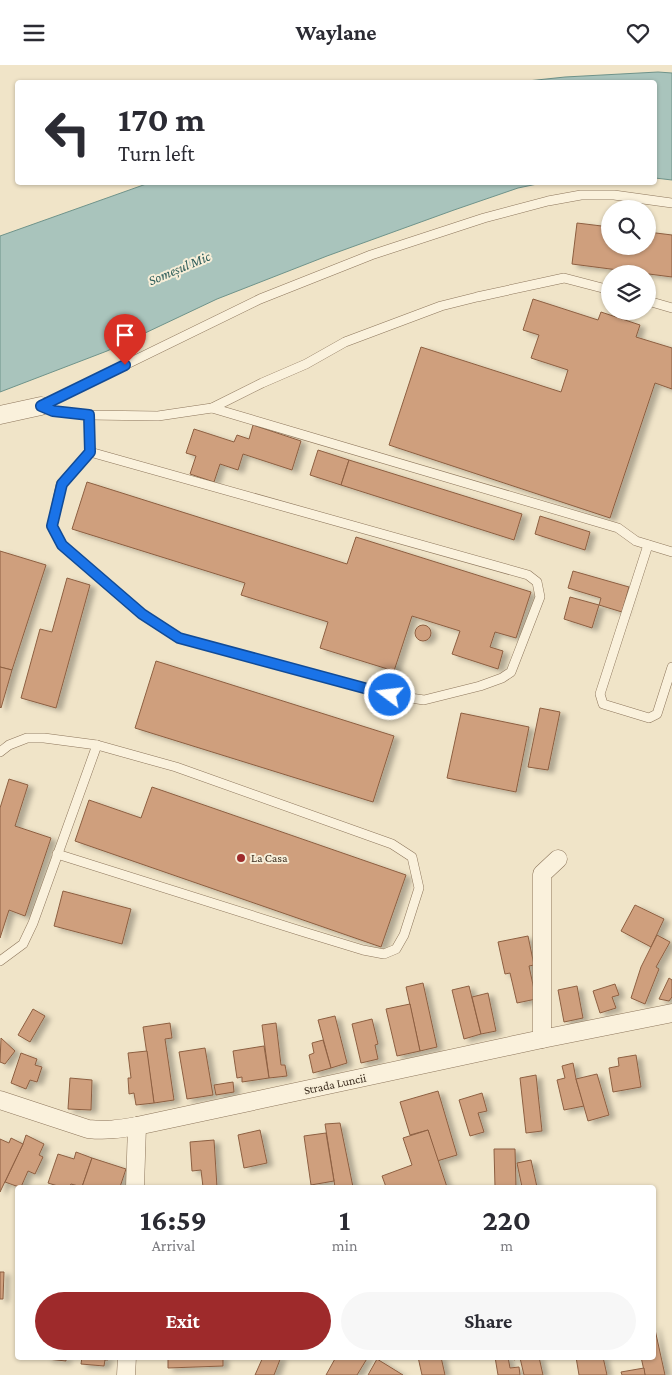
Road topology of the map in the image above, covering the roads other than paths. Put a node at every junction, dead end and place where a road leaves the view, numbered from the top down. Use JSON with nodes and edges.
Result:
{"nodes":[{"id":1,"x":672,"y":203,"type":"edge"},
{"id":2,"x":601,"y":288,"type":"edge"},
{"id":3,"x":656,"y":303,"type":"edge"},
{"id":4,"x":672,"y":308,"type":"edge"},
{"id":5,"x":41,"y":406,"type":"junction"},
{"id":6,"x":212,"y":408,"type":"junction"},
{"id":7,"x":0,"y":415,"type":"edge"},
{"id":8,"x":89,"y":415,"type":"junction"},
{"id":9,"x":90,"y":452,"type":"junction"},
{"id":10,"x":648,"y":545,"type":"junction"},
{"id":11,"x":672,"y":552,"type":"edge"},
{"id":12,"x":672,"y":667,"type":"edge"},
{"id":13,"x":97,"y":745,"type":"junction"},
{"id":14,"x":0,"y":752,"type":"edge"},
{"id":15,"x":57,"y":854,"type":"junction"},
{"id":16,"x":558,"y":859,"type":"dead end"},
{"id":17,"x":0,"y":961,"type":"edge"},
{"id":18,"x":670,"y":1011,"type":"edge"},
{"id":19,"x":542,"y":1039,"type":"junction"},
{"id":20,"x":0,"y":1100,"type":"edge"},
{"id":21,"x":137,"y":1126,"type":"junction"},
{"id":22,"x":135,"y":1185,"type":"edge"},
{"id":23,"x":127,"y":1360,"type":"edge"},
{"id":24,"x":126,"y":1375,"type":"edge"}],
"edges":[{"from":1,"to":5,"type":"lane"},
{"from":2,"to":6,"type":"lane"},
{"from":3,"to":4,"type":"lane"},
{"from":5,"to":7,"type":"street"},
{"from":5,"to":8,"type":"lane"},
{"from":6,"to":8,"type":"lane"},
{"from":6,"to":10,"type":"lane"},
{"from":8,"to":9,"type":"lane"},
{"from":9,"to":9,"type":"lane"},
{"from":10,"to":11,"type":"lane"},
{"from":10,"to":12,"type":"lane"},
{"from":13,"to":14,"type":"lane"},
{"from":13,"to":15,"type":"lane"},
{"from":13,"to":15,"type":"lane"},
{"from":15,"to":17,"type":"lane"},
{"from":16,"to":19,"type":"street"},
{"from":18,"to":19,"type":"street","name":"Strada Luncii"},
{"from":19,"to":21,"type":"street","name":"Strada Luncii"},
{"from":20,"to":21,"type":"street","name":"Strada Luncii"},
{"from":21,"to":22,"type":"street"},
{"from":23,"to":24,"type":"street"}]}
